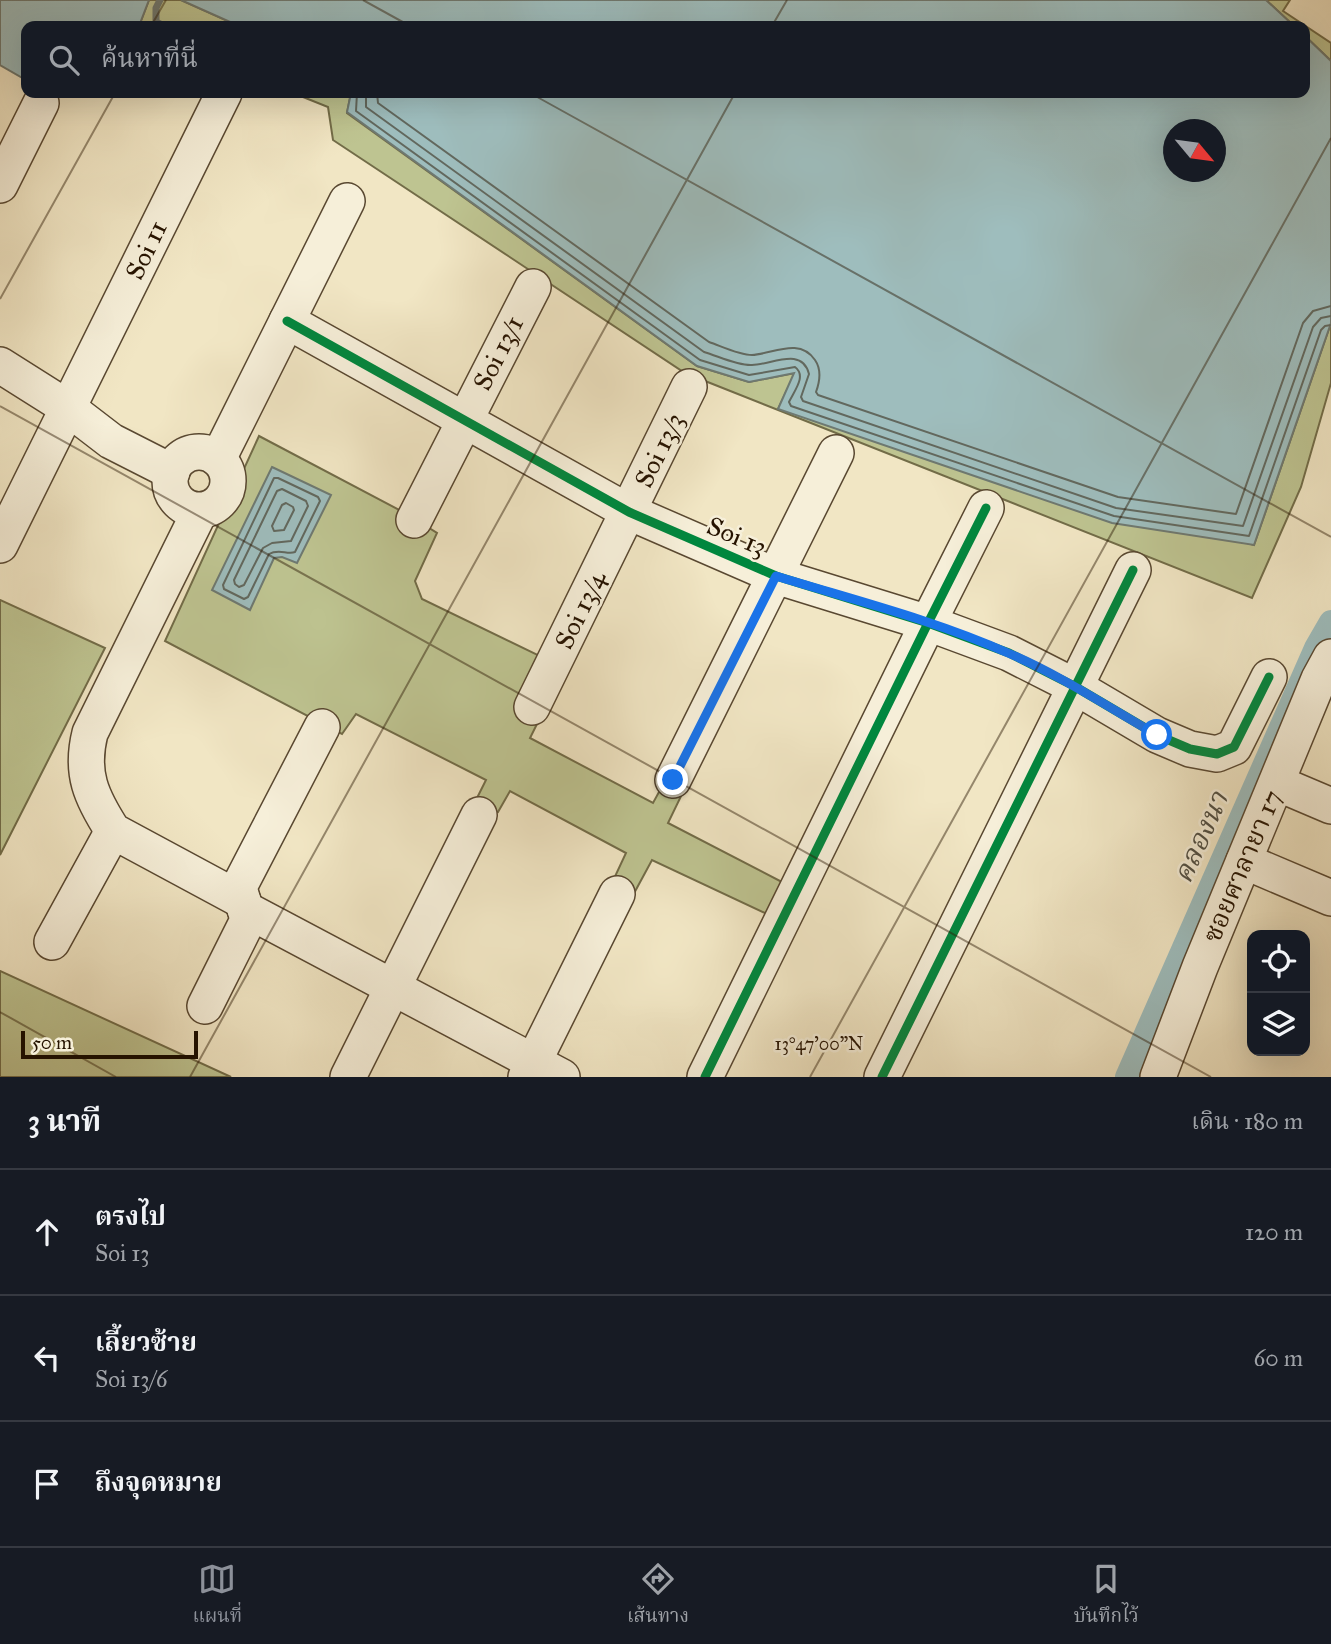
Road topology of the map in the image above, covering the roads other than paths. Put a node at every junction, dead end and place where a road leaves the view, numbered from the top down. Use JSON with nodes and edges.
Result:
{"nodes":[{"id":1,"x":221,"y":98,"type":"edge"},
{"id":2,"x":41,"y":103,"type":"dead end"},
{"id":3,"x":0,"y":185,"type":"edge"},
{"id":4,"x":347,"y":201,"type":"dead end"},
{"id":5,"x":533,"y":287,"type":"dead end"},
{"id":6,"x":287,"y":321,"type":"junction"},
{"id":7,"x":0,"y":365,"type":"edge"},
{"id":8,"x":689,"y":387,"type":"dead end"},
{"id":9,"x":68,"y":408,"type":"junction"},
{"id":10,"x":464,"y":419,"type":"junction"},
{"id":11,"x":836,"y":453,"type":"dead end"},
{"id":12,"x":218,"y":459,"type":"junction"},
{"id":13,"x":172,"y":472,"type":"junction"},
{"id":14,"x":986,"y":508,"type":"dead end"},
{"id":15,"x":201,"y":510,"type":"junction"},
{"id":16,"x":629,"y":512,"type":"junction"},
{"id":17,"x":414,"y":520,"type":"dead end"},
{"id":18,"x":0,"y":545,"type":"edge"},
{"id":19,"x":1133,"y":570,"type":"dead end"},
{"id":20,"x":776,"y":576,"type":"junction"},
{"id":21,"x":928,"y":623,"type":"junction"},
{"id":22,"x":1331,"y":657,"type":"edge"},
{"id":23,"x":1269,"y":677,"type":"dead end"},
{"id":24,"x":1074,"y":686,"type":"junction"},
{"id":25,"x":532,"y":708,"type":"dead end"},
{"id":26,"x":322,"y":727,"type":"dead end"},
{"id":27,"x":673,"y":780,"type":"dead end"},
{"id":28,"x":1277,"y":783,"type":"junction"},
{"id":29,"x":1331,"y":806,"type":"edge"},
{"id":30,"x":479,"y":815,"type":"dead end"},
{"id":31,"x":113,"y":831,"type":"junction"},
{"id":32,"x":1244,"y":861,"type":"junction"},
{"id":33,"x":617,"y":894,"type":"dead end"},
{"id":34,"x":1331,"y":898,"type":"edge"},
{"id":35,"x":244,"y":905,"type":"junction"},
{"id":36,"x":52,"y":942,"type":"dead end"},
{"id":37,"x":393,"y":987,"type":"junction"},
{"id":38,"x":205,"y":1006,"type":"dead end"},
{"id":39,"x":540,"y":1072,"type":"edge"},
{"id":40,"x":348,"y":1077,"type":"edge"},
{"id":41,"x":705,"y":1077,"type":"edge"},
{"id":42,"x":882,"y":1077,"type":"edge"},
{"id":43,"x":1158,"y":1077,"type":"edge"}],
"edges":[{"from":1,"to":9,"type":"street","name":"Soi 11"},
{"from":2,"to":3,"type":"street"},
{"from":4,"to":6,"type":"street"},
{"from":5,"to":10,"type":"street","name":"Soi 13/1"},
{"from":6,"to":10,"type":"street","name":"Soi 13"},
{"from":6,"to":12,"type":"street"},
{"from":7,"to":9,"type":"street"},
{"from":8,"to":16,"type":"street","name":"Soi 13/3"},
{"from":9,"to":13,"type":"street"},
{"from":9,"to":18,"type":"street","name":"Soi 11"},
{"from":10,"to":16,"type":"street","name":"Soi 13"},
{"from":10,"to":17,"type":"street","name":"Soi 13/1"},
{"from":11,"to":20,"type":"street"},
{"from":12,"to":13,"type":"street"},
{"from":12,"to":15,"type":"street"},
{"from":13,"to":15,"type":"street"},
{"from":14,"to":21,"type":"street"},
{"from":15,"to":31,"type":"street"},
{"from":16,"to":20,"type":"street","name":"Soi 13"},
{"from":16,"to":25,"type":"street","name":"Soi 13/4"},
{"from":19,"to":24,"type":"street"},
{"from":20,"to":21,"type":"street","name":"Soi 13"},
{"from":20,"to":27,"type":"street"},
{"from":21,"to":24,"type":"street","name":"Soi 13"},
{"from":21,"to":41,"type":"street"},
{"from":22,"to":28,"type":"street","name":"ซอยศาลายา 17"},
{"from":23,"to":24,"type":"street","name":"Soi 13"},
{"from":24,"to":42,"type":"street"},
{"from":26,"to":35,"type":"street"},
{"from":28,"to":29,"type":"street"},
{"from":28,"to":32,"type":"street","name":"ซอยศาลายา 17"},
{"from":30,"to":37,"type":"street"},
{"from":31,"to":35,"type":"street"},
{"from":31,"to":36,"type":"street"},
{"from":32,"to":34,"type":"street"},
{"from":32,"to":43,"type":"street","name":"ซอยศาลายา 17"},
{"from":33,"to":39,"type":"street"},
{"from":35,"to":37,"type":"street"},
{"from":35,"to":38,"type":"street"},
{"from":37,"to":39,"type":"street"},
{"from":37,"to":40,"type":"street"}]}
